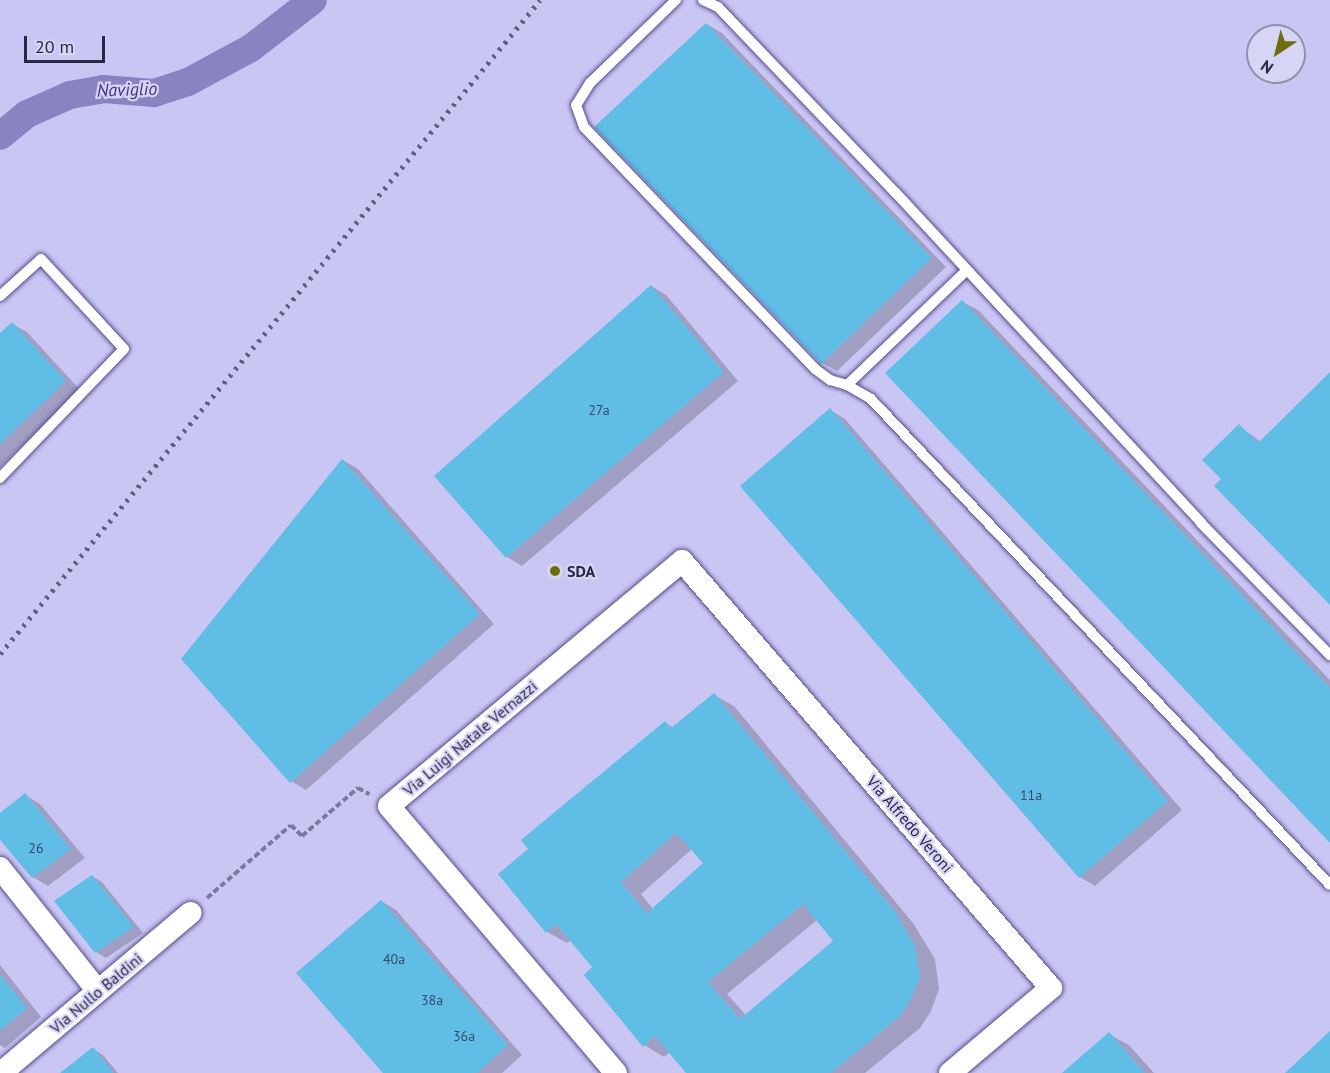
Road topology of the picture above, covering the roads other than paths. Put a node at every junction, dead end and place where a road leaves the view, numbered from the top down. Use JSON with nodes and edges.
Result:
{"nodes":[{"id":1,"x":676,"y":0,"type":"edge"},
{"id":2,"x":703,"y":0,"type":"edge"},
{"id":3,"x":966,"y":271,"type":"junction"},
{"id":4,"x":0,"y":296,"type":"edge"},
{"id":5,"x":847,"y":385,"type":"junction"},
{"id":6,"x":0,"y":478,"type":"edge"},
{"id":7,"x":682,"y":561,"type":"joint"},
{"id":8,"x":1330,"y":655,"type":"edge"},
{"id":9,"x":0,"y":868,"type":"edge"},
{"id":10,"x":1330,"y":885,"type":"edge"},
{"id":11,"x":190,"y":913,"type":"road end"},
{"id":12,"x":98,"y":991,"type":"junction"},
{"id":13,"x":1,"y":1073,"type":"edge"},
{"id":14,"x":616,"y":1073,"type":"edge"},
{"id":15,"x":950,"y":1073,"type":"edge"}],
"edges":[{"from":1,"to":5,"type":"lane"},
{"from":2,"to":3,"type":"lane"},
{"from":3,"to":5,"type":"lane"},
{"from":3,"to":8,"type":"lane"},
{"from":4,"to":6,"type":"lane"},
{"from":5,"to":10,"type":"lane"},
{"from":7,"to":14,"type":"street","name":"Via Luigi Natale Vernazzi"},
{"from":7,"to":15,"type":"street","name":"Via Alfredo Veroni"},
{"from":9,"to":12,"type":"street"},
{"from":11,"to":12,"type":"street","name":"Via Nullo Baldini"},
{"from":12,"to":13,"type":"street","name":"Via Nullo Baldini"}]}
